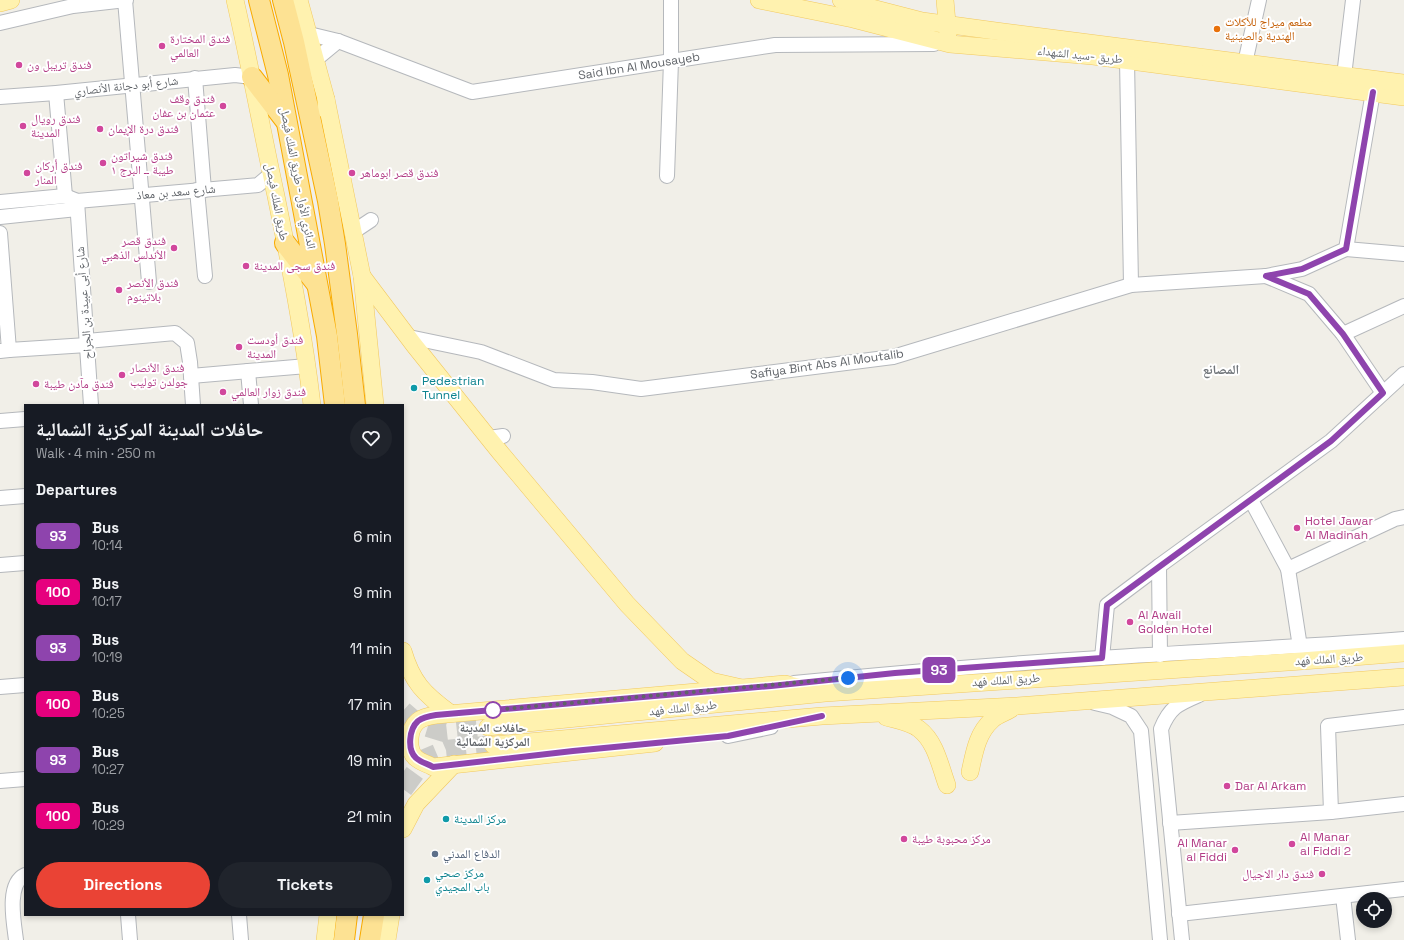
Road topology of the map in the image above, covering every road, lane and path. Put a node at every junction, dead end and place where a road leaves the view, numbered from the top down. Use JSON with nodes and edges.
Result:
{"nodes":[{"id":1,"x":11,"y":0,"type":"edge"},
{"id":2,"x":125,"y":0,"type":"edge"},
{"id":3,"x":235,"y":0,"type":"edge"},
{"id":4,"x":259,"y":0,"type":"edge"},
{"id":5,"x":283,"y":0,"type":"edge"},
{"id":6,"x":299,"y":0,"type":"edge"},
{"id":7,"x":308,"y":0,"type":"edge"},
{"id":8,"x":671,"y":0,"type":"edge"},
{"id":9,"x":759,"y":0,"type":"edge"},
{"id":10,"x":794,"y":0,"type":"edge"},
{"id":11,"x":841,"y":0,"type":"edge"},
{"id":12,"x":945,"y":0,"type":"edge"},
{"id":13,"x":1259,"y":0,"type":"edge"},
{"id":14,"x":1353,"y":0,"type":"edge"},
{"id":15,"x":0,"y":4,"type":"edge"},
{"id":16,"x":0,"y":7,"type":"edge"},
{"id":17,"x":853,"y":19,"type":"junction"},
{"id":18,"x":0,"y":23,"type":"edge"},
{"id":19,"x":947,"y":24,"type":"junction"},
{"id":20,"x":306,"y":26,"type":"junction"},
{"id":21,"x":338,"y":41,"type":"junction"},
{"id":22,"x":950,"y":44,"type":"junction"},
{"id":23,"x":316,"y":60,"type":"junction"},
{"id":24,"x":1127,"y":60,"type":"junction"},
{"id":25,"x":671,"y":61,"type":"junction"},
{"id":26,"x":1245,"y":63,"type":"junction"},
{"id":27,"x":1344,"y":76,"type":"junction"},
{"id":28,"x":252,"y":77,"type":"junction"},
{"id":29,"x":195,"y":78,"type":"junction"},
{"id":30,"x":1404,"y":83,"type":"edge"},
{"id":31,"x":132,"y":85,"type":"junction"},
{"id":32,"x":1373,"y":92,"type":"junction"},
{"id":33,"x":56,"y":93,"type":"junction"},
{"id":34,"x":0,"y":97,"type":"edge"},
{"id":35,"x":1404,"y":97,"type":"edge"},
{"id":36,"x":326,"y":99,"type":"junction"},
{"id":37,"x":288,"y":124,"type":"junction"},
{"id":38,"x":271,"y":174,"type":"junction"},
{"id":39,"x":667,"y":176,"type":"dead end"},
{"id":40,"x":200,"y":190,"type":"junction"},
{"id":41,"x":140,"y":195,"type":"junction"},
{"id":42,"x":0,"y":202,"type":"edge"},
{"id":43,"x":73,"y":202,"type":"junction"},
{"id":44,"x":329,"y":206,"type":"junction"},
{"id":45,"x":0,"y":217,"type":"edge"},
{"id":46,"x":305,"y":218,"type":"junction"},
{"id":47,"x":371,"y":220,"type":"dead end"},
{"id":48,"x":353,"y":232,"type":"junction"},
{"id":49,"x":0,"y":233,"type":"edge"},
{"id":50,"x":285,"y":244,"type":"junction"},
{"id":51,"x":1346,"y":249,"type":"junction"},
{"id":52,"x":1404,"y":254,"type":"edge"},
{"id":53,"x":205,"y":276,"type":"dead end"},
{"id":54,"x":362,"y":276,"type":"junction"},
{"id":55,"x":1266,"y":276,"type":"junction"},
{"id":56,"x":149,"y":282,"type":"dead end"},
{"id":57,"x":1131,"y":284,"type":"junction"},
{"id":58,"x":318,"y":285,"type":"junction"},
{"id":59,"x":1404,"y":306,"type":"edge"},
{"id":60,"x":1343,"y":334,"type":"junction"},
{"id":61,"x":409,"y":337,"type":"junction"},
{"id":62,"x":87,"y":343,"type":"junction"},
{"id":63,"x":5,"y":351,"type":"edge"},
{"id":64,"x":308,"y":366,"type":"junction"},
{"id":65,"x":248,"y":371,"type":"junction"},
{"id":66,"x":1404,"y":374,"type":"edge"},
{"id":67,"x":191,"y":376,"type":"junction"},
{"id":68,"x":1383,"y":393,"type":"junction"},
{"id":69,"x":91,"y":404,"type":"edge"},
{"id":70,"x":193,"y":404,"type":"edge"},
{"id":71,"x":252,"y":404,"type":"edge"},
{"id":72,"x":312,"y":404,"type":"edge"},
{"id":73,"x":335,"y":404,"type":"edge"},
{"id":74,"x":355,"y":404,"type":"edge"},
{"id":75,"x":376,"y":404,"type":"edge"},
{"id":76,"x":24,"y":419,"type":"edge"},
{"id":77,"x":0,"y":421,"type":"edge"},
{"id":78,"x":24,"y":496,"type":"edge"},
{"id":79,"x":0,"y":498,"type":"edge"},
{"id":80,"x":1252,"y":500,"type":"junction"},
{"id":81,"x":1404,"y":516,"type":"edge"},
{"id":82,"x":24,"y":563,"type":"edge"},
{"id":83,"x":0,"y":566,"type":"edge"},
{"id":84,"x":1159,"y":566,"type":"junction"},
{"id":85,"x":1288,"y":569,"type":"junction"},
{"id":86,"x":1404,"y":639,"type":"edge"},
{"id":87,"x":1300,"y":647,"type":"junction"},
{"id":88,"x":1404,"y":653,"type":"edge"},
{"id":89,"x":404,"y":654,"type":"edge"},
{"id":90,"x":1160,"y":655,"type":"junction"},
{"id":91,"x":1102,"y":658,"type":"junction"},
{"id":92,"x":1404,"y":677,"type":"edge"},
{"id":93,"x":896,"y":680,"type":"junction"},
{"id":94,"x":785,"y":684,"type":"junction"},
{"id":95,"x":950,"y":684,"type":"junction"},
{"id":96,"x":24,"y":685,"type":"edge"},
{"id":97,"x":0,"y":687,"type":"edge"},
{"id":98,"x":742,"y":688,"type":"junction"},
{"id":99,"x":1205,"y":692,"type":"junction"},
{"id":100,"x":825,"y":693,"type":"junction"},
{"id":101,"x":1085,"y":701,"type":"junction"},
{"id":102,"x":1018,"y":706,"type":"junction"},
{"id":103,"x":964,"y":709,"type":"junction"},
{"id":104,"x":940,"y":710,"type":"junction"},
{"id":105,"x":450,"y":713,"type":"junction"},
{"id":106,"x":872,"y":714,"type":"junction"},
{"id":107,"x":822,"y":716,"type":"junction"},
{"id":108,"x":1404,"y":717,"type":"edge"},
{"id":109,"x":488,"y":728,"type":"tunnel mouth"},
{"id":110,"x":728,"y":736,"type":"joint"},
{"id":111,"x":406,"y":743,"type":"edge"},
{"id":112,"x":493,"y":745,"type":"tunnel mouth"},
{"id":113,"x":454,"y":764,"type":"junction"},
{"id":114,"x":970,"y":772,"type":"dead end"},
{"id":115,"x":24,"y":779,"type":"edge"},
{"id":116,"x":0,"y":781,"type":"edge"},
{"id":117,"x":947,"y":785,"type":"dead end"},
{"id":118,"x":1404,"y":804,"type":"edge"},
{"id":119,"x":1331,"y":812,"type":"junction"},
{"id":120,"x":1170,"y":823,"type":"junction"},
{"id":121,"x":404,"y":827,"type":"edge"},
{"id":122,"x":24,"y":876,"type":"edge"},
{"id":123,"x":1404,"y":889,"type":"edge"},
{"id":124,"x":1343,"y":896,"type":"junction"},
{"id":125,"x":1179,"y":914,"type":"junction"},
{"id":126,"x":128,"y":916,"type":"edge"},
{"id":127,"x":239,"y":916,"type":"edge"},
{"id":128,"x":328,"y":916,"type":"edge"},
{"id":129,"x":347,"y":916,"type":"edge"},
{"id":130,"x":374,"y":916,"type":"edge"},
{"id":131,"x":390,"y":916,"type":"edge"},
{"id":132,"x":16,"y":940,"type":"edge"},
{"id":133,"x":130,"y":940,"type":"edge"},
{"id":134,"x":241,"y":940,"type":"edge"},
{"id":135,"x":325,"y":940,"type":"edge"},
{"id":136,"x":344,"y":940,"type":"edge"},
{"id":137,"x":370,"y":940,"type":"edge"},
{"id":138,"x":387,"y":940,"type":"edge"},
{"id":139,"x":1160,"y":940,"type":"edge"},
{"id":140,"x":1182,"y":940,"type":"edge"},
{"id":141,"x":1348,"y":940,"type":"edge"}],
"edges":[{"from":1,"to":15,"type":"main road"},
{"from":1,"to":16,"type":"street"},
{"from":2,"to":18,"type":"street"},
{"from":2,"to":31,"type":"street"},
{"from":3,"to":28,"type":"main road","name":"طريق الملك فيصل"},
{"from":4,"to":37,"type":"highway","name":"الدائري الأول - طريق الملك فيصل"},
{"from":5,"to":44,"type":"highway","name":"الدائري الأول - طريق الملك فيصل"},
{"from":6,"to":20,"type":"main road"},
{"from":7,"to":20,"type":"main road"},
{"from":8,"to":25,"type":"street"},
{"from":9,"to":17,"type":"main road","name":"طريق -سيد الشهداء"},
{"from":10,"to":17,"type":"main road"},
{"from":11,"to":19,"type":"main road","name":"طريق -سيد الشهداء"},
{"from":12,"to":19,"type":"main road"},
{"from":13,"to":26,"type":"street"},
{"from":14,"to":27,"type":"street"},
{"from":17,"to":22,"type":"main road","name":"طريق -سيد الشهداء"},
{"from":19,"to":22,"type":"main road"},
{"from":19,"to":26,"type":"main road","name":"طريق -سيد الشهداء"},
{"from":20,"to":21,"type":"street","name":"Said Ibn Al Mousayeb"},
{"from":20,"to":23,"type":"main road"},
{"from":21,"to":23,"type":"street"},
{"from":21,"to":25,"type":"street","name":"Said Ibn Al Mousayeb"},
{"from":22,"to":24,"type":"main road","name":"طريق -سيد الشهداء"},
{"from":22,"to":25,"type":"street","name":"Said Ibn Al Mousayeb"},
{"from":23,"to":36,"type":"main road"},
{"from":24,"to":32,"type":"main road","name":"طريق -سيد الشهداء"},
{"from":24,"to":57,"type":"street"},
{"from":25,"to":39,"type":"street"},
{"from":26,"to":27,"type":"main road","name":"طريق -سيد الشهداء"},
{"from":27,"to":30,"type":"main road","name":"طريق -سيد الشهداء"},
{"from":28,"to":29,"type":"street","name":"شارع أبو دجانة الأنصاري"},
{"from":28,"to":37,"type":"highway"},
{"from":28,"to":38,"type":"main road","name":"طريق الملك فيصل"},
{"from":29,"to":31,"type":"street","name":"شارع أبو دجانة الأنصاري"},
{"from":29,"to":40,"type":"street"},
{"from":31,"to":33,"type":"street","name":"شارع أبو دجانة الأنصاري"},
{"from":31,"to":41,"type":"street"},
{"from":32,"to":35,"type":"main road","name":"طريق -سيد الشهداء"},
{"from":32,"to":51,"type":"street"},
{"from":33,"to":34,"type":"street","name":"شارع أبو دجانة الأنصاري"},
{"from":33,"to":43,"type":"street","name":"شارع أبى عبيدة بن الجراح"},
{"from":36,"to":44,"type":"main road"},
{"from":36,"to":48,"type":"main road"},
{"from":37,"to":46,"type":"highway","name":"الدائري الأول - طريق الملك فيصل"},
{"from":38,"to":40,"type":"street","name":"شارع سعد بن معاذ"},
{"from":38,"to":50,"type":"main road","name":"طريق الملك فيصل"},
{"from":40,"to":41,"type":"street","name":"شارع سعد بن معاذ"},
{"from":40,"to":53,"type":"street"},
{"from":41,"to":43,"type":"street","name":"شارع سعد بن معاذ"},
{"from":41,"to":56,"type":"street"},
{"from":42,"to":43,"type":"street"},
{"from":43,"to":45,"type":"street"},
{"from":43,"to":62,"type":"street","name":"شارع أبى عبيدة بن الجراح"},
{"from":44,"to":46,"type":"highway"},
{"from":44,"to":74,"type":"highway","name":"الدائري الأول - طريق الملك فيصل"},
{"from":46,"to":58,"type":"highway","name":"الدائري الأول - طريق الملك فيصل"},
{"from":47,"to":48,"type":"street"},
{"from":48,"to":54,"type":"main road"},
{"from":49,"to":63,"type":"street"},
{"from":50,"to":58,"type":"highway"},
{"from":50,"to":64,"type":"main road","name":"طريق الملك فيصل"},
{"from":51,"to":52,"type":"street"},
{"from":51,"to":55,"type":"street","name":"Safiya Bint Abs Al Moutalib"},
{"from":54,"to":61,"type":"main road"},
{"from":54,"to":75,"type":"main road"},
{"from":55,"to":57,"type":"street","name":"Safiya Bint Abs Al Moutalib"},
{"from":55,"to":60,"type":"street"},
{"from":57,"to":61,"type":"street","name":"Safiya Bint Abs Al Moutalib"},
{"from":58,"to":73,"type":"highway","name":"الدائري الأول - طريق الملك فيصل"},
{"from":59,"to":60,"type":"street"},
{"from":60,"to":68,"type":"street"},
{"from":61,"to":98,"type":"main road"},
{"from":62,"to":63,"type":"street"},
{"from":62,"to":67,"type":"street"},
{"from":62,"to":69,"type":"street","name":"شارع أبى عبيدة بن الجراح"},
{"from":64,"to":65,"type":"street"},
{"from":64,"to":72,"type":"main road","name":"طريق الملك فيصل"},
{"from":65,"to":67,"type":"street"},
{"from":65,"to":71,"type":"street"},
{"from":66,"to":68,"type":"street"},
{"from":67,"to":70,"type":"street"},
{"from":68,"to":80,"type":"street"},
{"from":76,"to":77,"type":"street"},
{"from":78,"to":79,"type":"street"},
{"from":80,"to":84,"type":"street"},
{"from":80,"to":85,"type":"street"},
{"from":81,"to":85,"type":"street"},
{"from":82,"to":83,"type":"street"},
{"from":84,"to":90,"type":"street"},
{"from":84,"to":91,"type":"street"},
{"from":85,"to":87,"type":"street"},
{"from":86,"to":87,"type":"street"},
{"from":87,"to":90,"type":"street"},
{"from":88,"to":95,"type":"main road","name":"طريق الملك فهد"},
{"from":89,"to":105,"type":"main road"},
{"from":90,"to":91,"type":"street"},
{"from":91,"to":93,"type":"street"},
{"from":92,"to":99,"type":"main road","name":"طريق الملك فهد"},
{"from":93,"to":94,"type":"street"},
{"from":93,"to":95,"type":"main road","name":"طريق الملك فهد"},
{"from":93,"to":100,"type":"main road","name":"طريق الملك فهد"},
{"from":94,"to":98,"type":"main road"},
{"from":94,"to":100,"type":"main road"},
{"from":95,"to":103,"type":"main road"},
{"from":95,"to":104,"type":"main road"},
{"from":96,"to":97,"type":"street"},
{"from":98,"to":105,"type":"main road"},
{"from":99,"to":101,"type":"main road","name":"طريق الملك فهد"},
{"from":99,"to":120,"type":"street"},
{"from":100,"to":109,"type":"main road","name":"طريق الملك فهد"},
{"from":101,"to":102,"type":"main road","name":"طريق الملك فهد"},
{"from":101,"to":139,"type":"street"},
{"from":102,"to":103,"type":"main road","name":"طريق الملك فهد"},
{"from":102,"to":114,"type":"main road"},
{"from":103,"to":104,"type":"main road","name":"طريق الملك فهد"},
{"from":104,"to":106,"type":"main road","name":"طريق الملك فهد"},
{"from":105,"to":111,"type":"main road"},
{"from":106,"to":107,"type":"main road","name":"طريق الملك فهد"},
{"from":106,"to":117,"type":"main road"},
{"from":107,"to":110,"type":"street"},
{"from":107,"to":112,"type":"main road","name":"طريق الملك فهد"},
{"from":108,"to":119,"type":"street"},
{"from":110,"to":113,"type":"main road"},
{"from":111,"to":113,"type":"main road"},
{"from":113,"to":121,"type":"main road"},
{"from":115,"to":116,"type":"street"},
{"from":118,"to":119,"type":"street"},
{"from":119,"to":120,"type":"street"},
{"from":120,"to":125,"type":"street"},
{"from":122,"to":132,"type":"street"},
{"from":123,"to":124,"type":"street"},
{"from":124,"to":125,"type":"street"},
{"from":124,"to":141,"type":"street"},
{"from":125,"to":140,"type":"street"},
{"from":126,"to":133,"type":"street"},
{"from":127,"to":134,"type":"street"},
{"from":128,"to":135,"type":"main road"},
{"from":129,"to":136,"type":"highway"},
{"from":130,"to":137,"type":"highway"},
{"from":131,"to":138,"type":"main road"}]}
